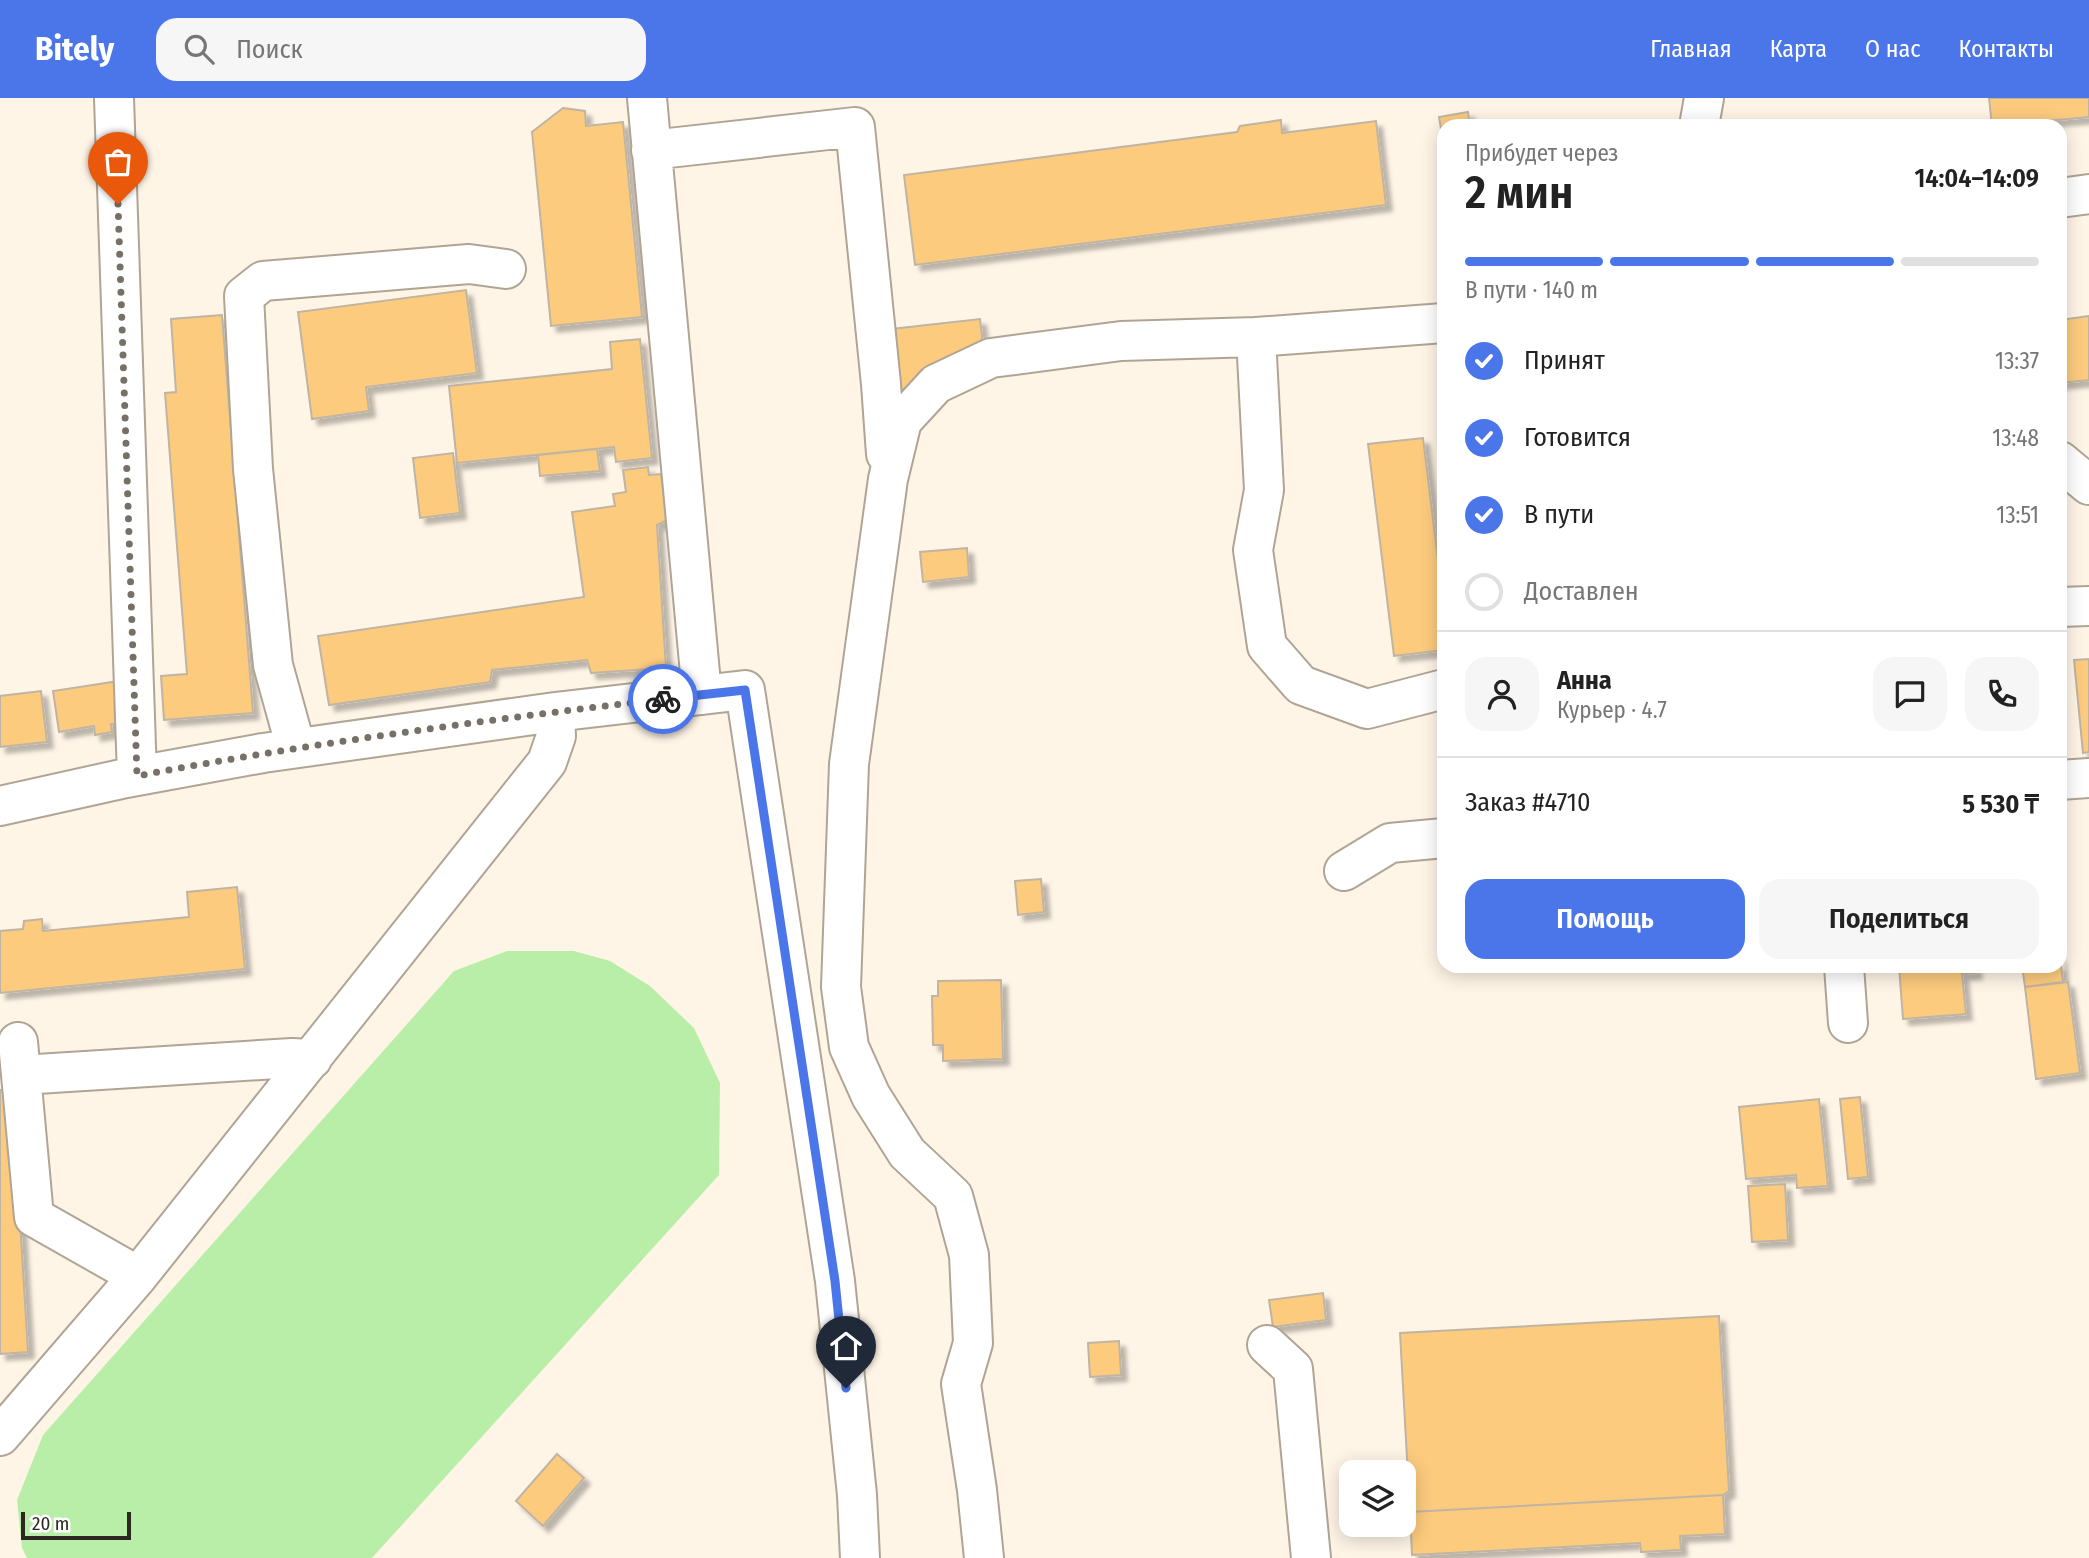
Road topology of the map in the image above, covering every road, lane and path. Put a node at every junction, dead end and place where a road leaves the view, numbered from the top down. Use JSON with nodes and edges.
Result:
{"nodes":[{"id":1,"x":114,"y":98,"type":"edge"},
{"id":2,"x":646,"y":98,"type":"edge"},
{"id":3,"x":1704,"y":98,"type":"edge"},
{"id":4,"x":1700,"y":119,"type":"edge"},
{"id":5,"x":651,"y":150,"type":"junction"},
{"id":6,"x":2089,"y":194,"type":"edge"},
{"id":7,"x":2067,"y":197,"type":"edge"},
{"id":8,"x":506,"y":269,"type":"dead end"},
{"id":9,"x":1437,"y":324,"type":"edge"},
{"id":10,"x":1256,"y":337,"type":"junction"},
{"id":11,"x":2067,"y":467,"type":"edge"},
{"id":12,"x":888,"y":479,"type":"junction"},
{"id":13,"x":2089,"y":485,"type":"edge"},
{"id":14,"x":2067,"y":607,"type":"edge"},
{"id":15,"x":2089,"y":607,"type":"edge"},
{"id":16,"x":1437,"y":691,"type":"edge"},
{"id":17,"x":702,"y":695,"type":"junction"},
{"id":18,"x":555,"y":712,"type":"junction"},
{"id":19,"x":296,"y":748,"type":"junction"},
{"id":20,"x":137,"y":776,"type":"junction"},
{"id":21,"x":2089,"y":778,"type":"edge"},
{"id":22,"x":2067,"y":780,"type":"edge"},
{"id":23,"x":0,"y":806,"type":"edge"},
{"id":24,"x":1437,"y":839,"type":"edge"},
{"id":25,"x":1345,"y":871,"type":"dead end"},
{"id":26,"x":1844,"y":973,"type":"edge"},
{"id":27,"x":1848,"y":1023,"type":"dead end"},
{"id":28,"x":312,"y":1059,"type":"junction"},
{"id":29,"x":138,"y":1276,"type":"junction"},
{"id":30,"x":1266,"y":1345,"type":"dead end"},
{"id":31,"x":0,"y":1436,"type":"edge"},
{"id":32,"x":860,"y":1558,"type":"edge"},
{"id":33,"x":984,"y":1558,"type":"edge"},
{"id":34,"x":1311,"y":1558,"type":"edge"}],
"edges":[{"from":1,"to":20,"type":"street"},
{"from":2,"to":5,"type":"street"},
{"from":3,"to":4,"type":"street"},
{"from":5,"to":12,"type":"street"},
{"from":5,"to":17,"type":"street"},
{"from":6,"to":7,"type":"street"},
{"from":8,"to":19,"type":"street"},
{"from":9,"to":10,"type":"street"},
{"from":10,"to":12,"type":"street"},
{"from":10,"to":16,"type":"street"},
{"from":11,"to":13,"type":"street"},
{"from":12,"to":33,"type":"street"},
{"from":14,"to":15,"type":"street"},
{"from":17,"to":18,"type":"street"},
{"from":17,"to":32,"type":"street"},
{"from":18,"to":19,"type":"street"},
{"from":18,"to":28,"type":"street"},
{"from":19,"to":20,"type":"street"},
{"from":20,"to":23,"type":"street"},
{"from":21,"to":22,"type":"street"},
{"from":24,"to":25,"type":"street"},
{"from":26,"to":27,"type":"street"},
{"from":28,"to":29,"type":"street"},
{"from":28,"to":29,"type":"street"},
{"from":29,"to":31,"type":"street"},
{"from":30,"to":34,"type":"street"}]}
